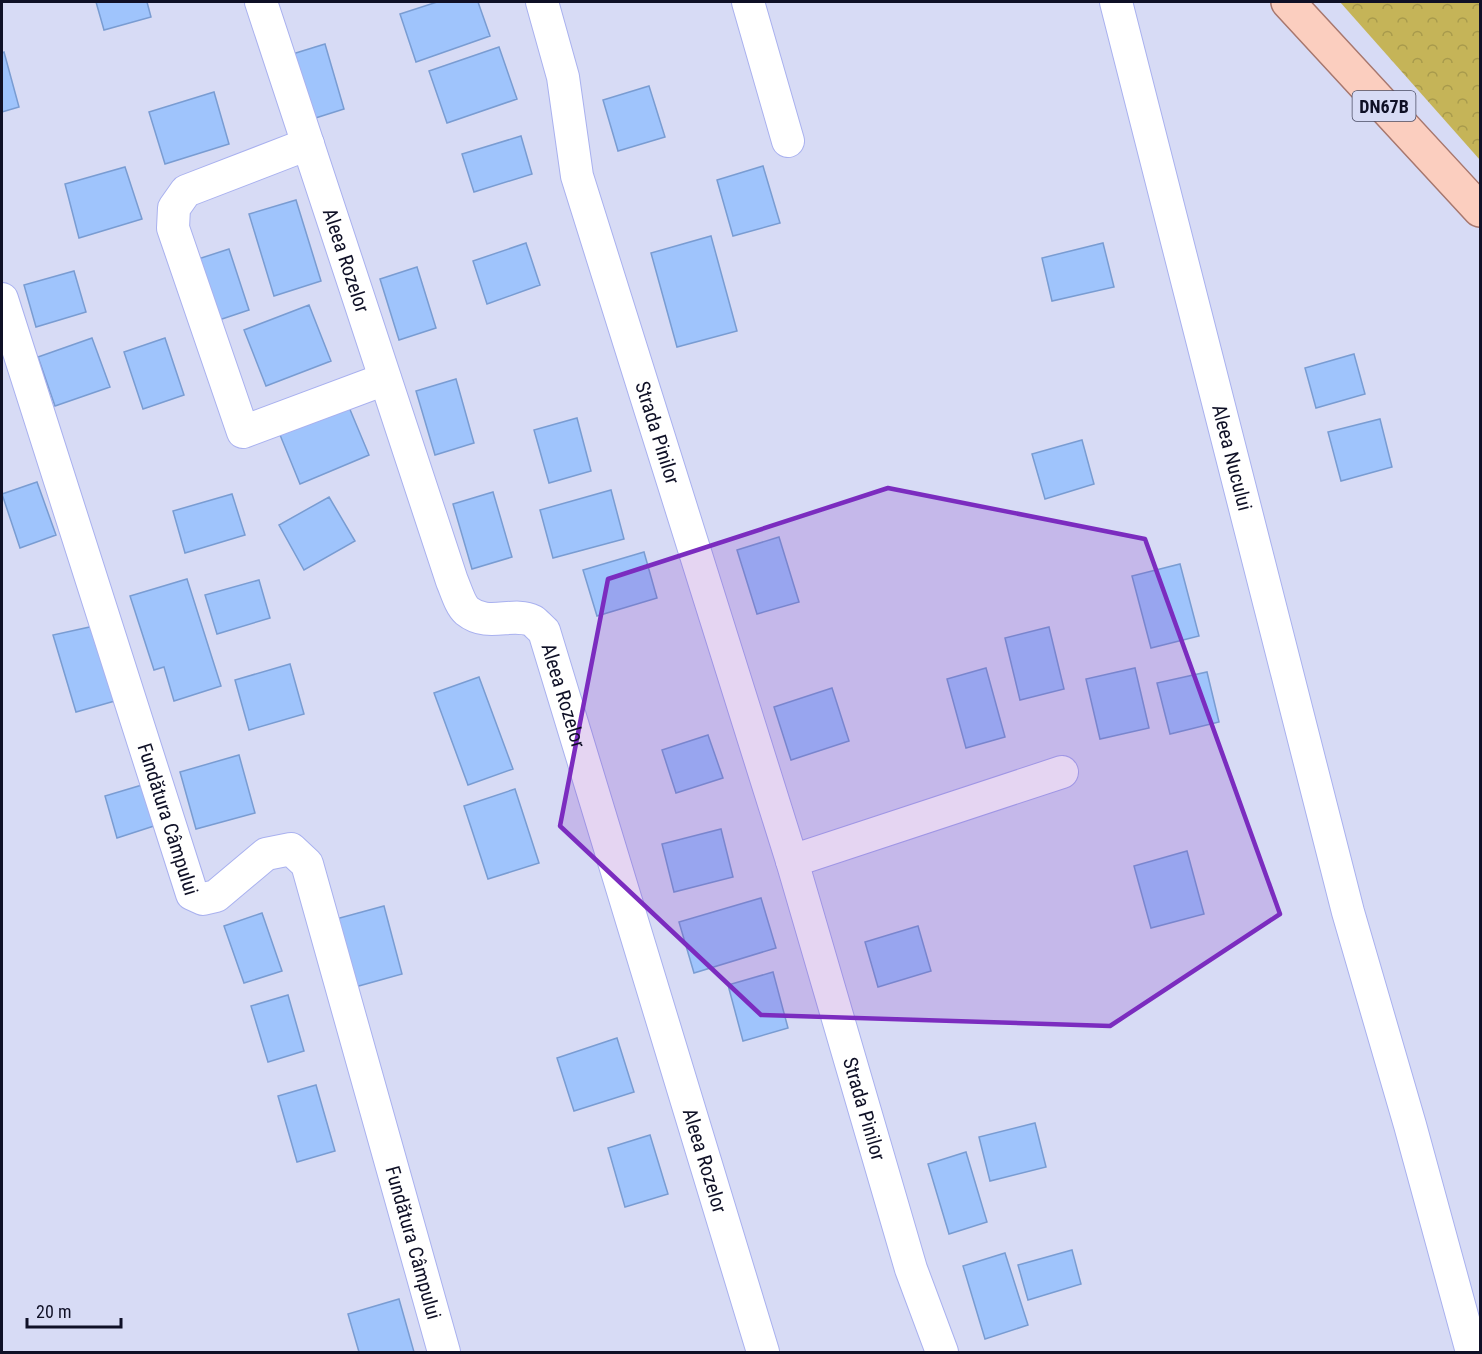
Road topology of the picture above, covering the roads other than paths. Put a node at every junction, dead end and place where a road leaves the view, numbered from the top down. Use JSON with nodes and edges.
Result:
{"nodes":[{"id":1,"x":261,"y":2,"type":"edge"},
{"id":2,"x":542,"y":2,"type":"edge"},
{"id":3,"x":748,"y":2,"type":"edge"},
{"id":4,"x":1116,"y":2,"type":"edge"},
{"id":5,"x":1288,"y":2,"type":"edge"},
{"id":6,"x":788,"y":141,"type":"dead end"},
{"id":7,"x":308,"y":144,"type":"junction"},
{"id":8,"x":1480,"y":210,"type":"edge"},
{"id":9,"x":2,"y":299,"type":"edge"},
{"id":10,"x":386,"y":380,"type":"junction"},
{"id":11,"x":1062,"y":772,"type":"dead end"},
{"id":12,"x":792,"y":861,"type":"junction"},
{"id":13,"x":444,"y":1353,"type":"edge"},
{"id":14,"x":763,"y":1353,"type":"edge"},
{"id":15,"x":942,"y":1353,"type":"edge"},
{"id":16,"x":1472,"y":1353,"type":"edge"}],
"edges":[{"from":1,"to":7,"type":"street","name":"Aleea Rozelor"},
{"from":2,"to":12,"type":"street","name":"Strada Pinilor"},
{"from":3,"to":6,"type":"street"},
{"from":4,"to":16,"type":"street","name":"Aleea Nucului"},
{"from":5,"to":8,"type":"main road","number":"DN67B"},
{"from":7,"to":10,"type":"street","name":"Aleea Rozelor"},
{"from":7,"to":10,"type":"street"},
{"from":9,"to":13,"type":"street","name":"Fundătura Câmpului"},
{"from":10,"to":14,"type":"street","name":"Aleea Rozelor"},
{"from":11,"to":12,"type":"street"},
{"from":12,"to":15,"type":"street","name":"Strada Pinilor"}]}
